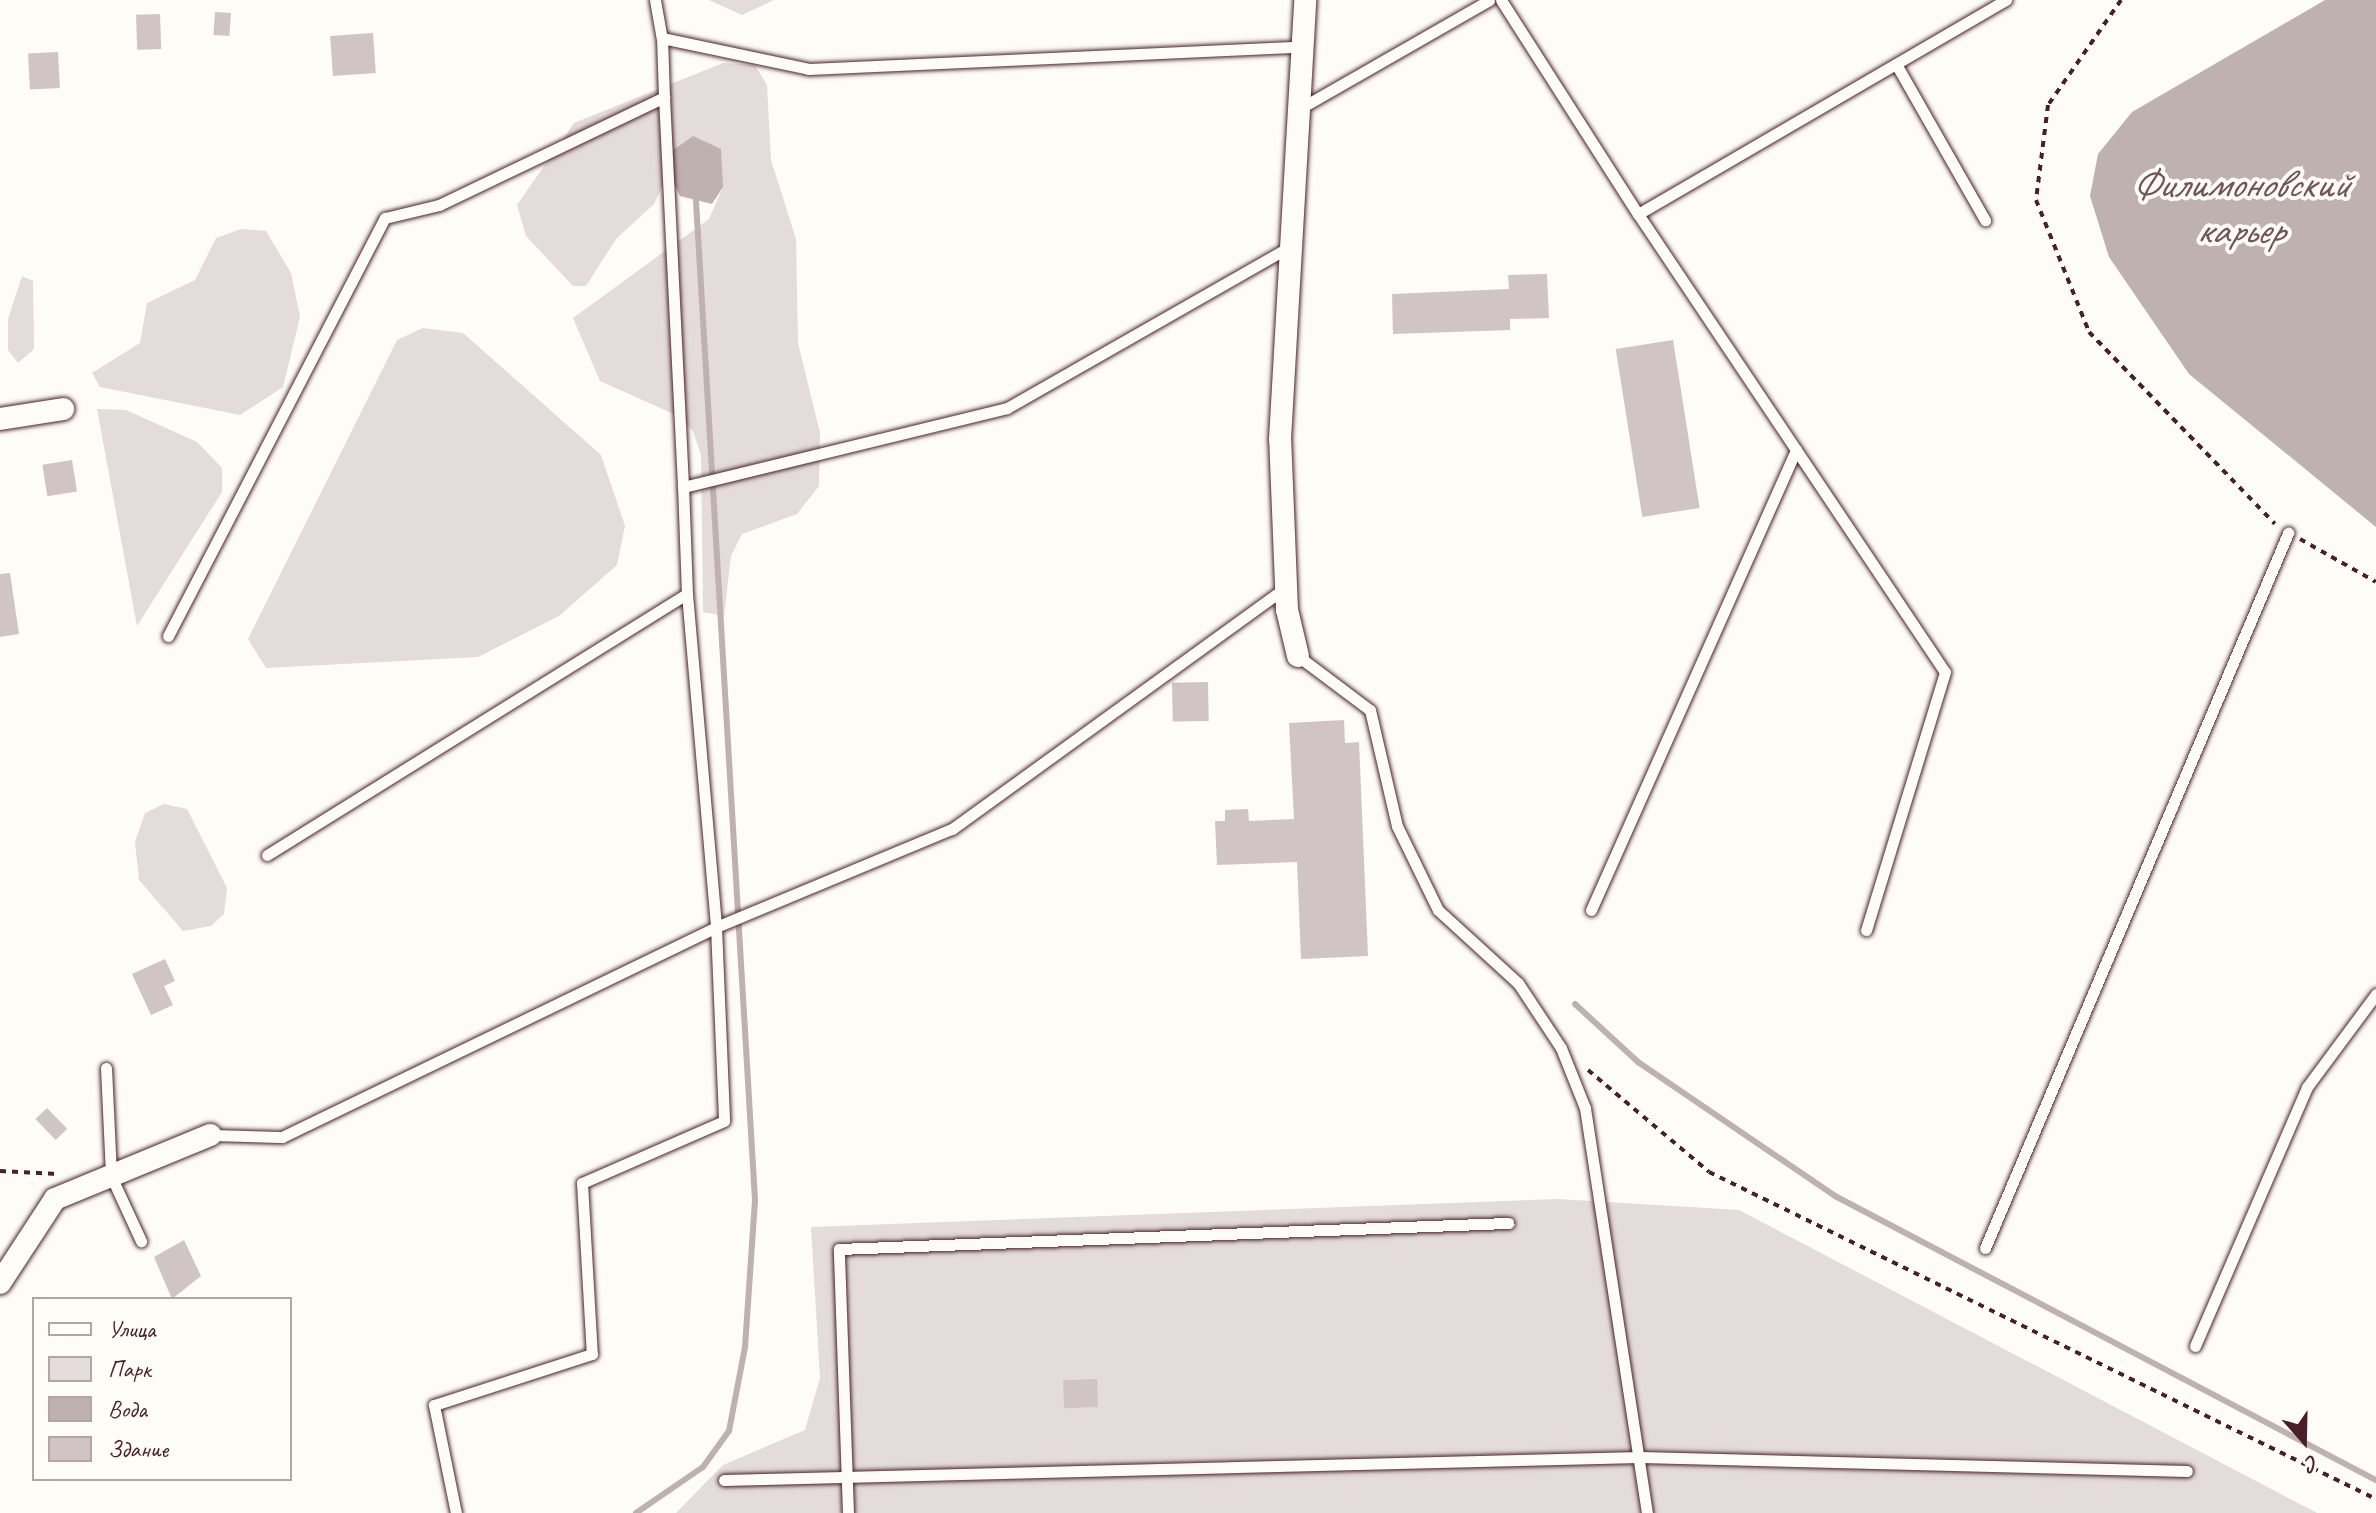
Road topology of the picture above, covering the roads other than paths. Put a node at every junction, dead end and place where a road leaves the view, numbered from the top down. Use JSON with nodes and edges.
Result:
{"nodes":[{"id":1,"x":655,"y":0,"type":"edge"},
{"id":2,"x":1305,"y":0,"type":"edge"},
{"id":3,"x":1489,"y":0,"type":"edge"},
{"id":4,"x":1501,"y":0,"type":"edge"},
{"id":5,"x":2006,"y":0,"type":"edge"},
{"id":6,"x":662,"y":38,"type":"junction"},
{"id":7,"x":1298,"y":47,"type":"junction"},
{"id":8,"x":1896,"y":64,"type":"junction"},
{"id":9,"x":664,"y":97,"type":"junction"},
{"id":10,"x":1293,"y":112,"type":"junction"},
{"id":11,"x":1638,"y":214,"type":"junction"},
{"id":12,"x":1985,"y":220,"type":"dead end"},
{"id":13,"x":1286,"y":249,"type":"junction"},
{"id":14,"x":63,"y":409,"type":"dead end"},
{"id":15,"x":0,"y":419,"type":"edge"},
{"id":16,"x":1796,"y":450,"type":"junction"},
{"id":17,"x":683,"y":487,"type":"junction"},
{"id":18,"x":2288,"y":533,"type":"road end"},
{"id":19,"x":1286,"y":586,"type":"junction"},
{"id":20,"x":687,"y":594,"type":"junction"},
{"id":21,"x":168,"y":636,"type":"dead end"},
{"id":22,"x":1298,"y":656,"type":"joint"},
{"id":23,"x":267,"y":855,"type":"dead end"},
{"id":24,"x":1591,"y":910,"type":"dead end"},
{"id":25,"x":716,"y":927,"type":"junction"},
{"id":26,"x":1866,"y":930,"type":"dead end"},
{"id":27,"x":2376,"y":994,"type":"edge"},
{"id":28,"x":106,"y":1068,"type":"dead end"},
{"id":29,"x":210,"y":1135,"type":"joint"},
{"id":30,"x":111,"y":1176,"type":"junction"},
{"id":31,"x":1508,"y":1223,"type":"dead end"},
{"id":32,"x":141,"y":1241,"type":"dead end"},
{"id":33,"x":1985,"y":1248,"type":"dead end"},
{"id":34,"x":0,"y":1283,"type":"edge"},
{"id":35,"x":2195,"y":1346,"type":"dead end"},
{"id":36,"x":1640,"y":1457,"type":"junction"},
{"id":37,"x":2187,"y":1471,"type":"dead end"},
{"id":38,"x":724,"y":1480,"type":"dead end"},
{"id":39,"x":847,"y":1482,"type":"junction"},
{"id":40,"x":456,"y":1513,"type":"edge"},
{"id":41,"x":848,"y":1513,"type":"edge"},
{"id":42,"x":1647,"y":1513,"type":"edge"}],
"edges":[{"from":1,"to":6,"type":"lane"},
{"from":2,"to":7,"type":"street"},
{"from":3,"to":10,"type":"lane"},
{"from":4,"to":11,"type":"lane"},
{"from":5,"to":8,"type":"lane"},
{"from":6,"to":7,"type":"lane"},
{"from":6,"to":9,"type":"lane"},
{"from":7,"to":10,"type":"street"},
{"from":8,"to":11,"type":"lane"},
{"from":8,"to":12,"type":"lane"},
{"from":9,"to":17,"type":"lane"},
{"from":9,"to":21,"type":"lane"},
{"from":10,"to":13,"type":"street"},
{"from":11,"to":16,"type":"lane"},
{"from":13,"to":17,"type":"lane"},
{"from":13,"to":19,"type":"street"},
{"from":14,"to":15,"type":"street"},
{"from":16,"to":24,"type":"lane"},
{"from":16,"to":26,"type":"lane"},
{"from":17,"to":20,"type":"lane"},
{"from":18,"to":33,"type":"lane"},
{"from":19,"to":22,"type":"street"},
{"from":19,"to":25,"type":"lane"},
{"from":20,"to":23,"type":"lane"},
{"from":20,"to":25,"type":"lane"},
{"from":22,"to":36,"type":"lane"},
{"from":25,"to":29,"type":"lane"},
{"from":25,"to":40,"type":"lane"},
{"from":27,"to":35,"type":"lane"},
{"from":28,"to":30,"type":"lane"},
{"from":29,"to":30,"type":"street"},
{"from":30,"to":32,"type":"lane"},
{"from":30,"to":34,"type":"street"},
{"from":31,"to":39,"type":"lane"},
{"from":36,"to":37,"type":"lane"},
{"from":36,"to":39,"type":"lane"},
{"from":36,"to":42,"type":"lane"},
{"from":38,"to":39,"type":"lane"},
{"from":39,"to":41,"type":"lane"}]}
